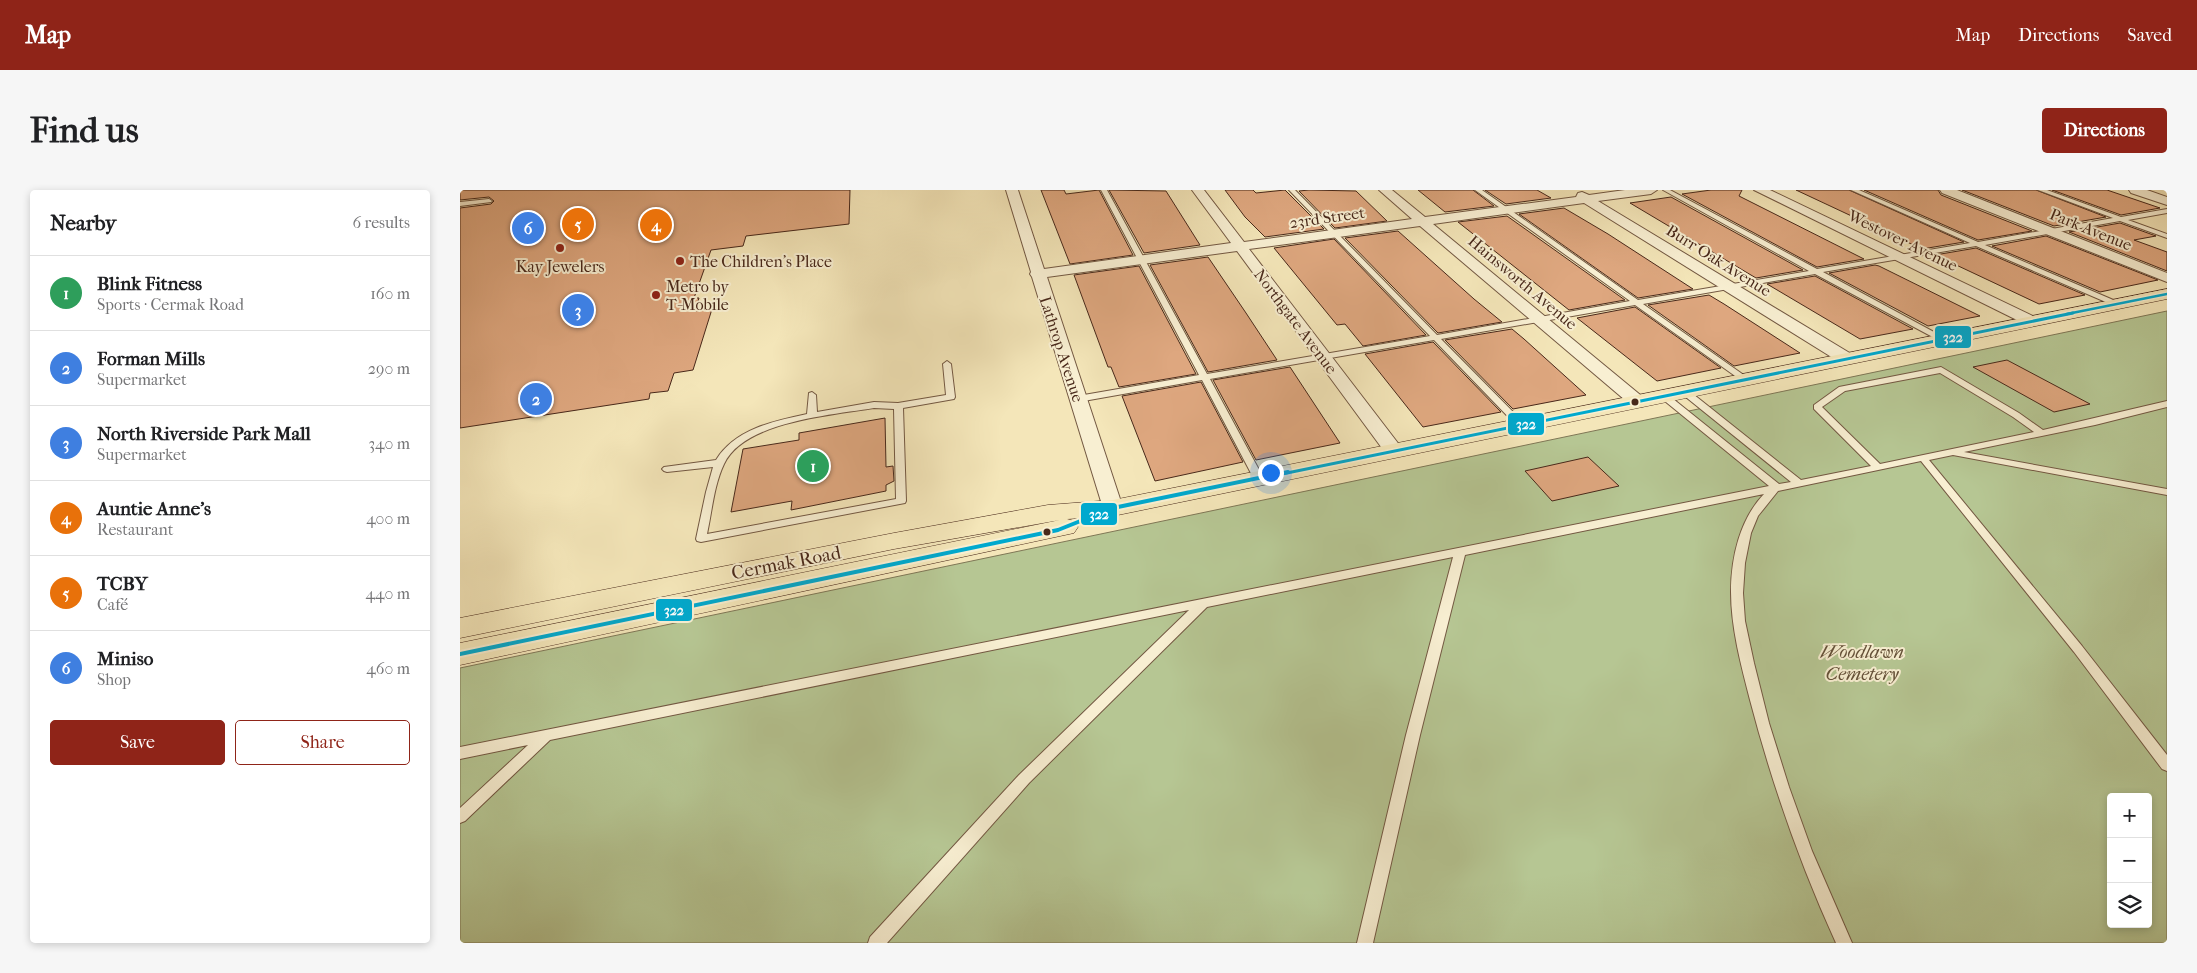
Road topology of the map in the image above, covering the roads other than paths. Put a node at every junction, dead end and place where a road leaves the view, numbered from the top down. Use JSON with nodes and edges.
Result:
{"nodes":[{"id":1,"x":1012,"y":190,"type":"edge"},
{"id":2,"x":1104,"y":190,"type":"edge"},
{"id":3,"x":1198,"y":190,"type":"edge"},
{"id":4,"x":1292,"y":190,"type":"edge"},
{"id":5,"x":1386,"y":190,"type":"edge"},
{"id":6,"x":1478,"y":190,"type":"edge"},
{"id":7,"x":1572,"y":190,"type":"edge"},
{"id":8,"x":1651,"y":190,"type":"edge"},
{"id":9,"x":1666,"y":190,"type":"edge"},
{"id":10,"x":1760,"y":190,"type":"edge"},
{"id":11,"x":1854,"y":190,"type":"edge"},
{"id":12,"x":1946,"y":190,"type":"edge"},
{"id":13,"x":2041,"y":190,"type":"edge"},
{"id":14,"x":2135,"y":190,"type":"edge"},
{"id":15,"x":1586,"y":199,"type":"junction"},
{"id":16,"x":489,"y":201,"type":"dead end"},
{"id":17,"x":2167,"y":201,"type":"edge"},
{"id":18,"x":460,"y":204,"type":"edge"},
{"id":19,"x":1506,"y":210,"type":"junction"},
{"id":20,"x":2167,"y":211,"type":"edge"},
{"id":21,"x":2121,"y":219,"type":"junction"},
{"id":22,"x":1422,"y":221,"type":"junction"},
{"id":23,"x":2050,"y":232,"type":"junction"},
{"id":24,"x":1334,"y":233,"type":"junction"},
{"id":25,"x":2167,"y":236,"type":"edge"},
{"id":26,"x":1977,"y":244,"type":"junction"},
{"id":27,"x":1240,"y":247,"type":"junction"},
{"id":28,"x":1900,"y":258,"type":"junction"},
{"id":29,"x":1142,"y":260,"type":"junction"},
{"id":30,"x":1817,"y":272,"type":"junction"},
{"id":31,"x":1038,"y":274,"type":"junction"},
{"id":32,"x":2167,"y":278,"type":"edge"},
{"id":33,"x":1730,"y":287,"type":"junction"},
{"id":34,"x":2167,"y":294,"type":"edge"},
{"id":35,"x":1637,"y":303,"type":"junction"},
{"id":36,"x":2115,"y":304,"type":"junction"},
{"id":37,"x":1540,"y":320,"type":"junction"},
{"id":38,"x":2031,"y":321,"type":"junction"},
{"id":39,"x":1436,"y":338,"type":"junction"},
{"id":40,"x":1942,"y":340,"type":"junction"},
{"id":41,"x":1323,"y":357,"type":"junction"},
{"id":42,"x":1847,"y":359,"type":"junction"},
{"id":43,"x":947,"y":364,"type":"dead end"},
{"id":44,"x":1204,"y":378,"type":"junction"},
{"id":45,"x":1745,"y":380,"type":"junction"},
{"id":46,"x":1685,"y":392,"type":"junction"},
{"id":47,"x":812,"y":395,"type":"dead end"},
{"id":48,"x":1664,"y":396,"type":"junction"},
{"id":49,"x":1078,"y":399,"type":"junction"},
{"id":50,"x":1638,"y":402,"type":"junction"},
{"id":51,"x":2167,"y":404,"type":"edge"},
{"id":52,"x":898,"y":406,"type":"junction"},
{"id":53,"x":812,"y":416,"type":"junction"},
{"id":54,"x":1521,"y":426,"type":"junction"},
{"id":55,"x":2041,"y":433,"type":"junction"},
{"id":56,"x":1394,"y":451,"type":"junction"},
{"id":57,"x":1950,"y":452,"type":"junction"},
{"id":58,"x":1923,"y":458,"type":"junction"},
{"id":59,"x":719,"y":463,"type":"junction"},
{"id":60,"x":1878,"y":468,"type":"junction"},
{"id":61,"x":667,"y":470,"type":"dead end"},
{"id":62,"x":1259,"y":479,"type":"junction"},
{"id":63,"x":1799,"y":483,"type":"junction"},
{"id":64,"x":1776,"y":487,"type":"junction"},
{"id":65,"x":2167,"y":492,"type":"edge"},
{"id":66,"x":1113,"y":508,"type":"junction"},
{"id":67,"x":1460,"y":551,"type":"junction"},
{"id":68,"x":1204,"y":603,"type":"junction"},
{"id":69,"x":460,"y":628,"type":"edge"},
{"id":70,"x":460,"y":654,"type":"edge"},
{"id":71,"x":547,"y":735,"type":"junction"},
{"id":72,"x":460,"y":753,"type":"edge"},
{"id":73,"x":2167,"y":765,"type":"edge"},
{"id":74,"x":460,"y":817,"type":"edge"},
{"id":75,"x":876,"y":943,"type":"edge"},
{"id":76,"x":1366,"y":943,"type":"edge"},
{"id":77,"x":1844,"y":943,"type":"edge"}],
"edges":[{"from":1,"to":31,"type":"street","name":"Lathrop Avenue"},
{"from":2,"to":29,"type":"lane"},
{"from":3,"to":27,"type":"street","name":"Northgate Avenue"},
{"from":4,"to":24,"type":"lane"},
{"from":5,"to":22,"type":"street","name":"Hainsworth Avenue"},
{"from":6,"to":19,"type":"lane"},
{"from":7,"to":15,"type":"street","name":"Burr Oak Avenue"},
{"from":8,"to":15,"type":"street","name":"23rd Street"},
{"from":9,"to":30,"type":"lane"},
{"from":10,"to":28,"type":"street","name":"Westover Avenue"},
{"from":11,"to":26,"type":"lane"},
{"from":12,"to":23,"type":"street","name":"Park Avenue"},
{"from":13,"to":21,"type":"lane"},
{"from":14,"to":17,"type":"street"},
{"from":15,"to":19,"type":"street","name":"23rd Street"},
{"from":15,"to":33,"type":"street","name":"Burr Oak Avenue"},
{"from":16,"to":18,"type":"lane"},
{"from":19,"to":22,"type":"street","name":"23rd Street"},
{"from":19,"to":35,"type":"lane"},
{"from":20,"to":21,"type":"lane"},
{"from":21,"to":23,"type":"lane"},
{"from":21,"to":25,"type":"lane"},
{"from":22,"to":24,"type":"street","name":"23rd Street"},
{"from":22,"to":37,"type":"street","name":"Hainsworth Avenue"},
{"from":23,"to":26,"type":"lane"},
{"from":23,"to":32,"type":"street","name":"Park Avenue"},
{"from":24,"to":27,"type":"street","name":"23rd Street"},
{"from":24,"to":39,"type":"lane"},
{"from":26,"to":28,"type":"lane"},
{"from":26,"to":36,"type":"lane"},
{"from":27,"to":29,"type":"street","name":"23rd Street"},
{"from":27,"to":41,"type":"street","name":"Northgate Avenue"},
{"from":28,"to":30,"type":"lane"},
{"from":28,"to":38,"type":"street","name":"Westover Avenue"},
{"from":29,"to":31,"type":"street","name":"23rd Street"},
{"from":29,"to":44,"type":"lane"},
{"from":30,"to":33,"type":"lane"},
{"from":30,"to":40,"type":"lane"},
{"from":31,"to":49,"type":"street","name":"Lathrop Avenue"},
{"from":33,"to":35,"type":"lane"},
{"from":33,"to":42,"type":"street","name":"Burr Oak Avenue"},
{"from":34,"to":36,"type":"main road","name":"Cermak Road"},
{"from":35,"to":37,"type":"lane"},
{"from":35,"to":45,"type":"lane"},
{"from":36,"to":38,"type":"main road","name":"Cermak Road"},
{"from":37,"to":39,"type":"lane"},
{"from":37,"to":50,"type":"street","name":"Hainsworth Avenue"},
{"from":38,"to":40,"type":"main road","name":"Cermak Road"},
{"from":39,"to":41,"type":"lane"},
{"from":39,"to":54,"type":"lane"},
{"from":40,"to":42,"type":"main road","name":"Cermak Road"},
{"from":41,"to":44,"type":"lane"},
{"from":41,"to":56,"type":"street","name":"Northgate Avenue"},
{"from":42,"to":45,"type":"main road","name":"Cermak Road"},
{"from":43,"to":52,"type":"lane"},
{"from":44,"to":49,"type":"lane"},
{"from":44,"to":62,"type":"lane"},
{"from":45,"to":46,"type":"main road","name":"Cermak Road"},
{"from":46,"to":48,"type":"main road","name":"Cermak Road"},
{"from":46,"to":63,"type":"lane"},
{"from":47,"to":53,"type":"lane"},
{"from":48,"to":50,"type":"main road","name":"Cermak Road"},
{"from":48,"to":64,"type":"lane"},
{"from":49,"to":66,"type":"street","name":"Lathrop Avenue"},
{"from":50,"to":54,"type":"main road","name":"Cermak Road"},
{"from":51,"to":55,"type":"lane"},
{"from":52,"to":53,"type":"lane"},
{"from":52,"to":59,"type":"lane"},
{"from":53,"to":59,"type":"lane"},
{"from":54,"to":56,"type":"main road","name":"Cermak Road"},
{"from":55,"to":57,"type":"lane"},
{"from":55,"to":60,"type":"lane"},
{"from":56,"to":62,"type":"main road","name":"Cermak Road"},
{"from":57,"to":58,"type":"lane"},
{"from":57,"to":65,"type":"lane"},
{"from":58,"to":60,"type":"lane"},
{"from":58,"to":73,"type":"lane"},
{"from":59,"to":61,"type":"lane"},
{"from":60,"to":63,"type":"lane"},
{"from":62,"to":66,"type":"main road","name":"Cermak Road"},
{"from":63,"to":64,"type":"lane"},
{"from":64,"to":67,"type":"lane"},
{"from":64,"to":77,"type":"lane"},
{"from":66,"to":69,"type":"main road","name":"Cermak Road"},
{"from":66,"to":70,"type":"main road","name":"Cermak Road"},
{"from":67,"to":68,"type":"lane"},
{"from":67,"to":76,"type":"lane"},
{"from":68,"to":71,"type":"lane"},
{"from":68,"to":75,"type":"lane"},
{"from":71,"to":72,"type":"lane"},
{"from":71,"to":74,"type":"lane"}]}
